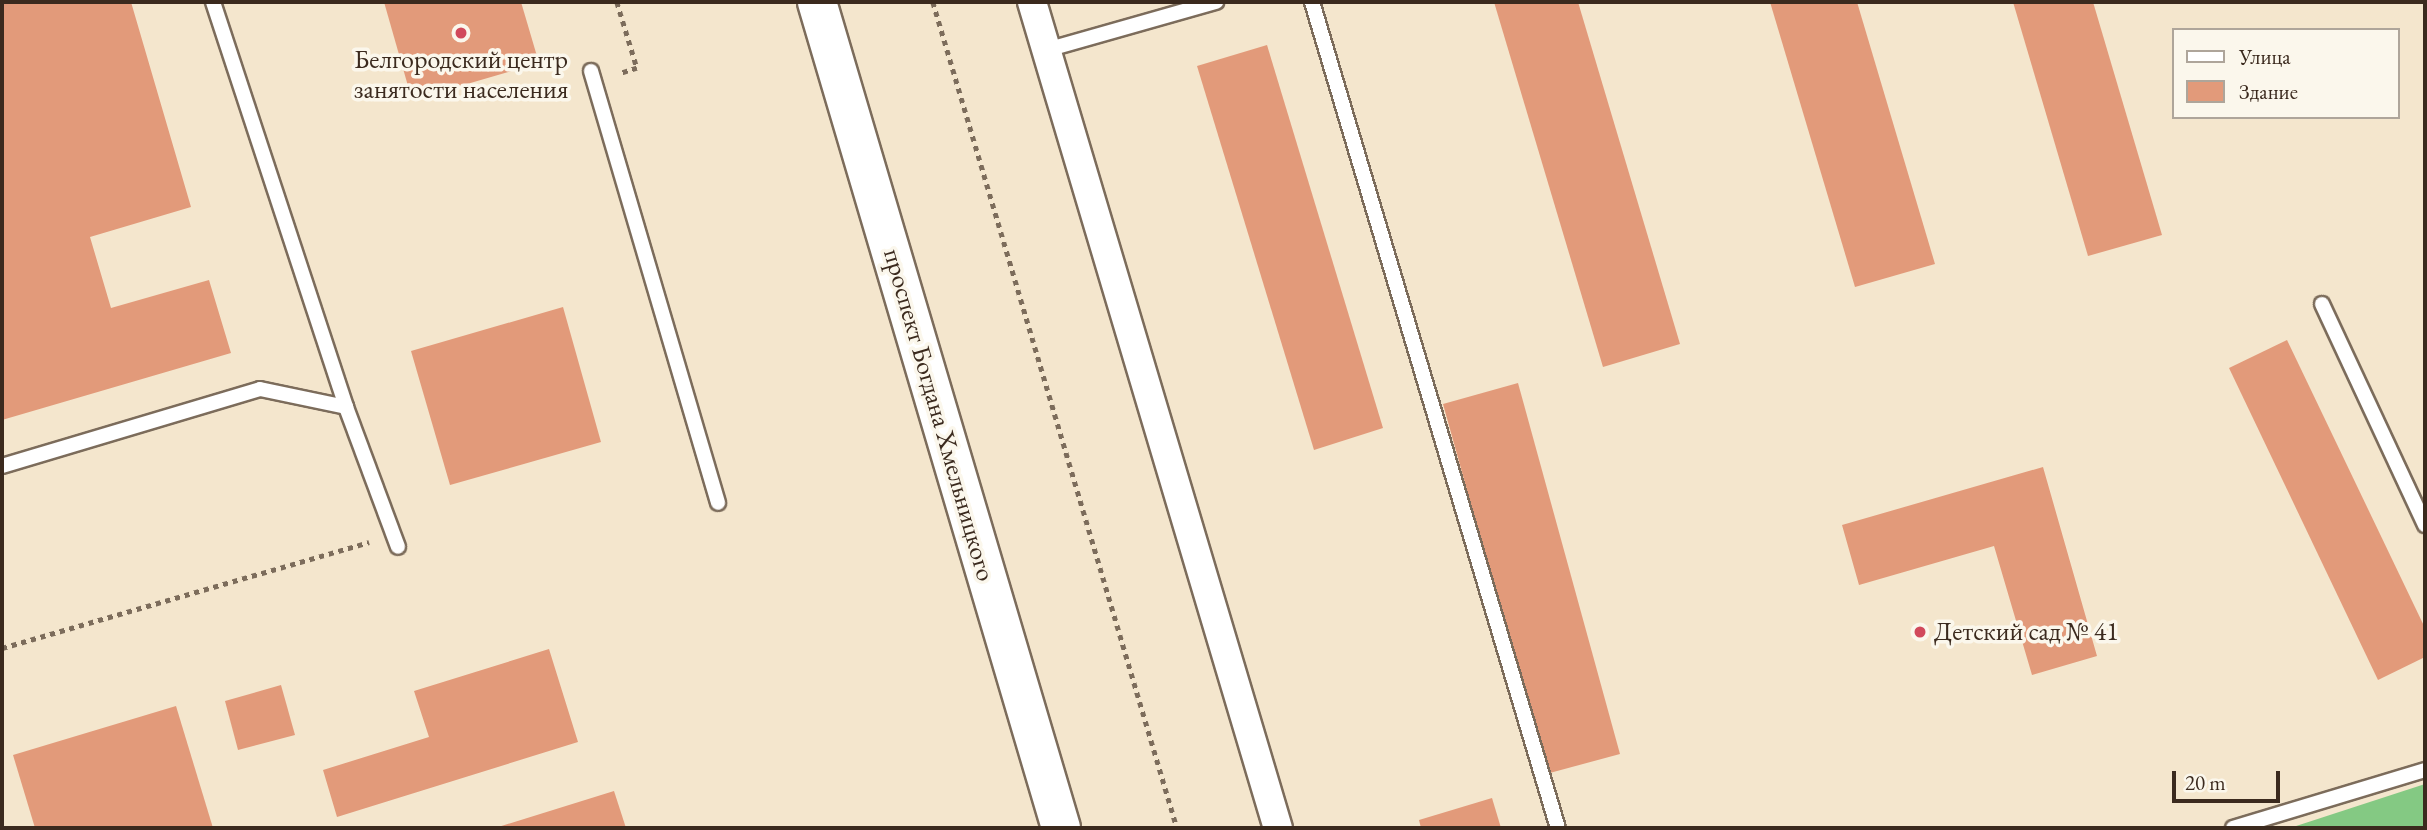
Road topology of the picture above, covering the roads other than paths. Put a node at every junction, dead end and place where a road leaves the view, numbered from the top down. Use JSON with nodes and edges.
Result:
{"nodes":[{"id":1,"x":214,"y":2,"type":"edge"},
{"id":2,"x":817,"y":2,"type":"edge"},
{"id":3,"x":1032,"y":2,"type":"edge"},
{"id":4,"x":1216,"y":2,"type":"edge"},
{"id":5,"x":1312,"y":2,"type":"edge"},
{"id":6,"x":1046,"y":50,"type":"junction"},
{"id":7,"x":593,"y":77,"type":"road end"},
{"id":8,"x":2322,"y":304,"type":"dead end"},
{"id":9,"x":346,"y":407,"type":"junction"},
{"id":10,"x":2,"y":466,"type":"edge"},
{"id":11,"x":718,"y":503,"type":"dead end"},
{"id":12,"x":2425,"y":525,"type":"edge"},
{"id":13,"x":396,"y":541,"type":"road end"},
{"id":14,"x":2425,"y":770,"type":"edge"},
{"id":15,"x":1061,"y":828,"type":"edge"},
{"id":16,"x":1278,"y":828,"type":"edge"},
{"id":17,"x":1558,"y":828,"type":"edge"},
{"id":18,"x":2233,"y":828,"type":"edge"}],
"edges":[{"from":1,"to":9,"type":"lane"},
{"from":2,"to":15,"type":"main road","name":"проспект Богдана Хмельницкого"},
{"from":3,"to":6,"type":"street"},
{"from":4,"to":6,"type":"lane"},
{"from":5,"to":17,"type":"lane"},
{"from":6,"to":16,"type":"street"},
{"from":7,"to":11,"type":"lane"},
{"from":8,"to":12,"type":"lane"},
{"from":9,"to":10,"type":"lane"},
{"from":9,"to":13,"type":"lane"},
{"from":14,"to":18,"type":"lane"}]}
